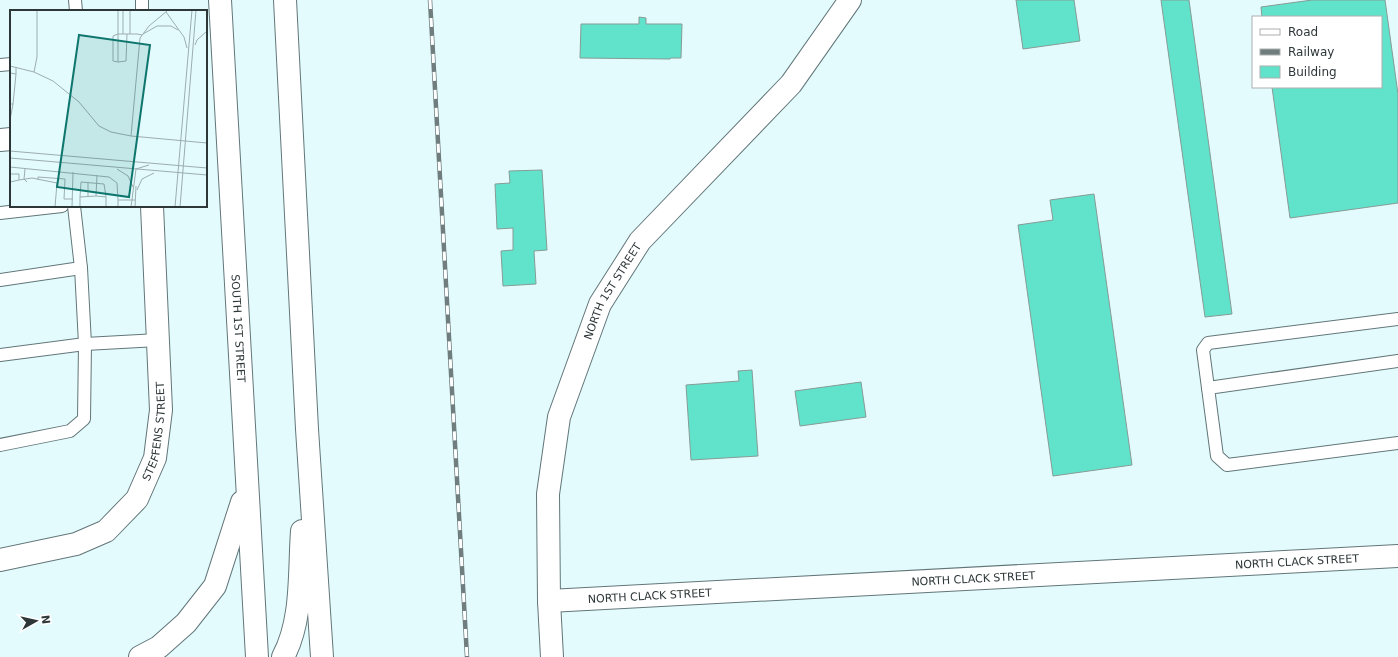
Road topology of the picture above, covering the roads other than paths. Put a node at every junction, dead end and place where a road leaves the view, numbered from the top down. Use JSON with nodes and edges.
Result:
{"nodes":[{"id":1,"x":75,"y":0,"type":"edge"},
{"id":2,"x":220,"y":0,"type":"edge"},
{"id":3,"x":285,"y":0,"type":"edge"},
{"id":4,"x":850,"y":0,"type":"edge"},
{"id":5,"x":76,"y":10,"type":"edge"},
{"id":6,"x":10,"y":64,"type":"edge"},
{"id":7,"x":0,"y":65,"type":"edge"},
{"id":8,"x":10,"y":138,"type":"edge"},
{"id":9,"x":0,"y":140,"type":"edge"},
{"id":10,"x":53,"y":207,"type":"edge"},
{"id":11,"x":74,"y":207,"type":"edge"},
{"id":12,"x":152,"y":207,"type":"edge"},
{"id":13,"x":0,"y":213,"type":"edge"},
{"id":14,"x":81,"y":268,"type":"junction"},
{"id":15,"x":0,"y":280,"type":"edge"},
{"id":16,"x":1398,"y":319,"type":"edge"},
{"id":17,"x":158,"y":340,"type":"junction"},
{"id":18,"x":85,"y":344,"type":"junction"},
{"id":19,"x":0,"y":355,"type":"edge"},
{"id":20,"x":1398,"y":361,"type":"edge"},
{"id":21,"x":1208,"y":388,"type":"junction"},
{"id":22,"x":307,"y":429,"type":"junction"},
{"id":23,"x":1398,"y":443,"type":"edge"},
{"id":24,"x":0,"y":445,"type":"edge"},
{"id":25,"x":246,"y":488,"type":"junction"},
{"id":26,"x":1398,"y":556,"type":"edge"},
{"id":27,"x":0,"y":560,"type":"edge"},
{"id":28,"x":549,"y":601,"type":"junction"},
{"id":29,"x":140,"y":657,"type":"edge"},
{"id":30,"x":257,"y":657,"type":"edge"},
{"id":31,"x":283,"y":657,"type":"edge"},
{"id":32,"x":322,"y":657,"type":"edge"},
{"id":33,"x":552,"y":657,"type":"edge"}],
"edges":[{"from":1,"to":5,"type":"lane"},
{"from":2,"to":25,"type":"main road","name":"SOUTH 1ST STREET"},
{"from":3,"to":22,"type":"main road"},
{"from":4,"to":28,"type":"main road","name":"NORTH 1ST STREET"},
{"from":6,"to":7,"type":"lane"},
{"from":8,"to":9,"type":"main road"},
{"from":10,"to":13,"type":"lane"},
{"from":11,"to":14,"type":"lane"},
{"from":12,"to":17,"type":"main road","name":"STEFFENS STREET"},
{"from":14,"to":15,"type":"lane"},
{"from":14,"to":18,"type":"lane"},
{"from":16,"to":21,"type":"lane"},
{"from":17,"to":18,"type":"lane"},
{"from":17,"to":27,"type":"main road","name":"STEFFENS STREET"},
{"from":18,"to":19,"type":"lane"},
{"from":18,"to":24,"type":"lane"},
{"from":20,"to":21,"type":"lane"},
{"from":21,"to":23,"type":"lane"},
{"from":22,"to":31,"type":"main road"},
{"from":22,"to":32,"type":"main road"},
{"from":25,"to":29,"type":"main road"},
{"from":25,"to":30,"type":"main road","name":"SOUTH 1ST STREET"},
{"from":26,"to":28,"type":"main road","name":"NORTH CLACK STREET"},
{"from":28,"to":33,"type":"main road","name":"NORTH 1ST STREET"}]}
